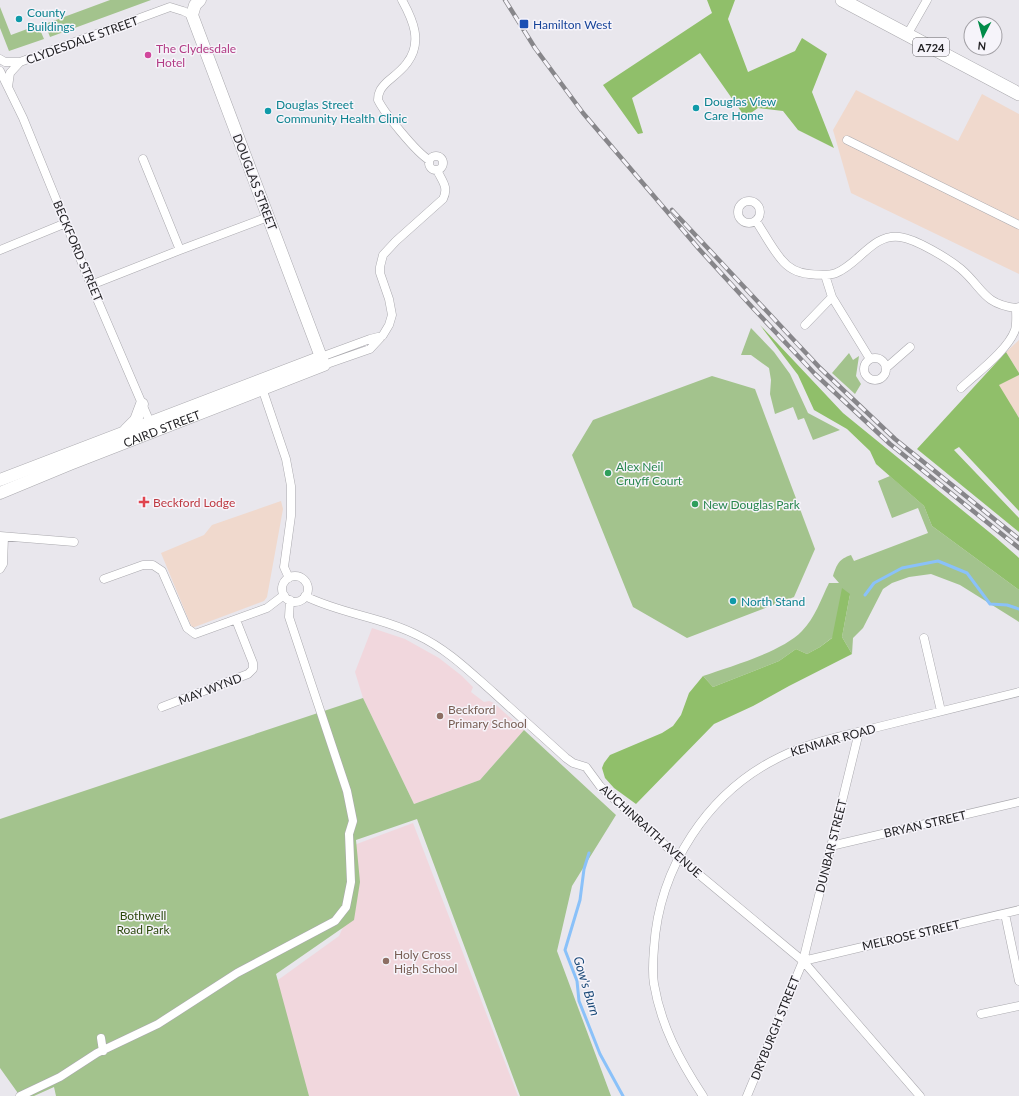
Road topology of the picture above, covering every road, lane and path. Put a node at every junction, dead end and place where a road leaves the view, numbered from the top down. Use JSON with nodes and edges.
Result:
{"nodes":[{"id":1,"x":175,"y":0,"type":"edge"},
{"id":2,"x":200,"y":0,"type":"edge"},
{"id":3,"x":402,"y":0,"type":"edge"},
{"id":4,"x":842,"y":0,"type":"edge"},
{"id":5,"x":928,"y":0,"type":"edge"},
{"id":6,"x":170,"y":7,"type":"junction"},
{"id":7,"x":192,"y":15,"type":"junction"},
{"id":8,"x":907,"y":35,"type":"junction"},
{"id":9,"x":0,"y":59,"type":"edge"},
{"id":10,"x":20,"y":62,"type":"junction"},
{"id":11,"x":0,"y":71,"type":"edge"},
{"id":12,"x":8,"y":87,"type":"junction"},
{"id":13,"x":1019,"y":94,"type":"edge"},
{"id":14,"x":847,"y":140,"type":"dead end"},
{"id":15,"x":143,"y":159,"type":"dead end"},
{"id":16,"x":429,"y":160,"type":"junction"},
{"id":17,"x":437,"y":170,"type":"junction"},
{"id":18,"x":268,"y":217,"type":"junction"},
{"id":19,"x":756,"y":221,"type":"dead end"},
{"id":20,"x":66,"y":223,"type":"junction"},
{"id":21,"x":1019,"y":225,"type":"edge"},
{"id":22,"x":0,"y":250,"type":"edge"},
{"id":23,"x":180,"y":250,"type":"junction"},
{"id":24,"x":825,"y":275,"type":"junction"},
{"id":25,"x":91,"y":285,"type":"junction"},
{"id":26,"x":832,"y":297,"type":"junction"},
{"id":27,"x":1018,"y":308,"type":"edge"},
{"id":28,"x":806,"y":325,"type":"dead end"},
{"id":29,"x":910,"y":347,"type":"dead end"},
{"id":30,"x":870,"y":359,"type":"junction"},
{"id":31,"x":322,"y":361,"type":"junction"},
{"id":32,"x":886,"y":368,"type":"junction"},
{"id":33,"x":260,"y":385,"type":"junction"},
{"id":34,"x":961,"y":388,"type":"dead end"},
{"id":35,"x":142,"y":404,"type":"junction"},
{"id":36,"x":152,"y":427,"type":"junction"},
{"id":37,"x":124,"y":433,"type":"junction"},
{"id":38,"x":0,"y":480,"type":"edge"},
{"id":39,"x":0,"y":492,"type":"edge"},
{"id":40,"x":2,"y":536,"type":"edge"},
{"id":41,"x":74,"y":542,"type":"dead end"},
{"id":42,"x":0,"y":569,"type":"edge"},
{"id":43,"x":289,"y":578,"type":"junction"},
{"id":44,"x":104,"y":579,"type":"dead end"},
{"id":45,"x":305,"y":596,"type":"junction"},
{"id":46,"x":287,"y":597,"type":"junction"},
{"id":47,"x":236,"y":620,"type":"junction"},
{"id":48,"x":924,"y":638,"type":"dead end"},
{"id":49,"x":1019,"y":692,"type":"edge"},
{"id":50,"x":162,"y":707,"type":"dead end"},
{"id":51,"x":941,"y":711,"type":"junction"},
{"id":52,"x":859,"y":732,"type":"junction"},
{"id":53,"x":1019,"y":802,"type":"edge"},
{"id":54,"x":831,"y":846,"type":"junction"},
{"id":55,"x":678,"y":857,"type":"junction"},
{"id":56,"x":1019,"y":910,"type":"edge"},
{"id":57,"x":1005,"y":914,"type":"junction"},
{"id":58,"x":803,"y":961,"type":"junction"},
{"id":59,"x":1019,"y":980,"type":"edge"},
{"id":60,"x":1019,"y":1006,"type":"edge"},
{"id":61,"x":981,"y":1014,"type":"dead end"},
{"id":62,"x":101,"y":1038,"type":"dead end"},
{"id":63,"x":104,"y":1050,"type":"junction"},
{"id":64,"x":20,"y":1096,"type":"edge"},
{"id":65,"x":703,"y":1096,"type":"edge"},
{"id":66,"x":747,"y":1096,"type":"edge"},
{"id":67,"x":920,"y":1096,"type":"edge"}],
"edges":[{"from":1,"to":6,"type":"street"},
{"from":2,"to":7,"type":"street"},
{"from":3,"to":16,"type":"street"},
{"from":4,"to":8,"type":"main road","number":"A724"},
{"from":5,"to":8,"type":"street"},
{"from":6,"to":7,"type":"street"},
{"from":6,"to":10,"type":"street","name":"CLYDESDALE STREET"},
{"from":7,"to":18,"type":"street","name":"DOUGLAS STREET"},
{"from":8,"to":13,"type":"main road","number":"A724"},
{"from":9,"to":10,"type":"street"},
{"from":10,"to":12,"type":"street","name":"CLYDESDALE STREET"},
{"from":11,"to":12,"type":"street","name":"BECKFORD STREET"},
{"from":12,"to":20,"type":"street","name":"BECKFORD STREET"},
{"from":14,"to":21,"type":"street"},
{"from":15,"to":23,"type":"street"},
{"from":16,"to":17,"type":"street"},
{"from":16,"to":17,"type":"street"},
{"from":17,"to":31,"type":"street"},
{"from":18,"to":23,"type":"street"},
{"from":18,"to":31,"type":"street","name":"DOUGLAS STREET"},
{"from":19,"to":24,"type":"street"},
{"from":20,"to":22,"type":"street"},
{"from":20,"to":25,"type":"street","name":"BECKFORD STREET"},
{"from":23,"to":25,"type":"street"},
{"from":24,"to":26,"type":"street"},
{"from":24,"to":27,"type":"street"},
{"from":25,"to":35,"type":"street","name":"BECKFORD STREET"},
{"from":26,"to":28,"type":"street"},
{"from":26,"to":30,"type":"street"},
{"from":27,"to":34,"type":"street"},
{"from":29,"to":32,"type":"street"},
{"from":30,"to":32,"type":"street"},
{"from":30,"to":32,"type":"street"},
{"from":31,"to":33,"type":"street","name":"CAIRD STREET"},
{"from":33,"to":36,"type":"street","name":"CAIRD STREET"},
{"from":33,"to":43,"type":"street"},
{"from":35,"to":36,"type":"street","name":"BECKFORD STREET"},
{"from":35,"to":37,"type":"street"},
{"from":36,"to":37,"type":"street","name":"CAIRD STREET"},
{"from":36,"to":39,"type":"street","name":"CAIRD STREET"},
{"from":37,"to":38,"type":"street","name":"CAIRD STREET"},
{"from":40,"to":41,"type":"street"},
{"from":40,"to":42,"type":"street"},
{"from":43,"to":45,"type":"street"},
{"from":43,"to":46,"type":"street"},
{"from":44,"to":47,"type":"street"},
{"from":45,"to":46,"type":"street"},
{"from":45,"to":55,"type":"street","name":"AUCHINRAITH AVENUE"},
{"from":46,"to":47,"type":"street"},
{"from":46,"to":63,"type":"street"},
{"from":47,"to":50,"type":"street","name":"MAY WYND"},
{"from":48,"to":51,"type":"street"},
{"from":49,"to":51,"type":"street","name":"KENMAR ROAD"},
{"from":51,"to":52,"type":"street","name":"KENMAR ROAD"},
{"from":52,"to":54,"type":"street","name":"DUNBAR STREET"},
{"from":52,"to":55,"type":"street","name":"KENMAR ROAD"},
{"from":53,"to":54,"type":"street","name":"BRYAN STREET"},
{"from":54,"to":58,"type":"street","name":"DUNBAR STREET"},
{"from":55,"to":58,"type":"street","name":"AUCHINRAITH AVENUE"},
{"from":55,"to":65,"type":"street","name":"KENMAR ROAD"},
{"from":56,"to":57,"type":"street","name":"MELROSE STREET"},
{"from":57,"to":58,"type":"street","name":"MELROSE STREET"},
{"from":57,"to":59,"type":"street"},
{"from":58,"to":66,"type":"street","name":"DRYBURGH STREET"},
{"from":58,"to":67,"type":"street","name":"AUCHINRAITH AVENUE"},
{"from":60,"to":61,"type":"street"},
{"from":62,"to":63,"type":"street"},
{"from":63,"to":64,"type":"street"}]}
